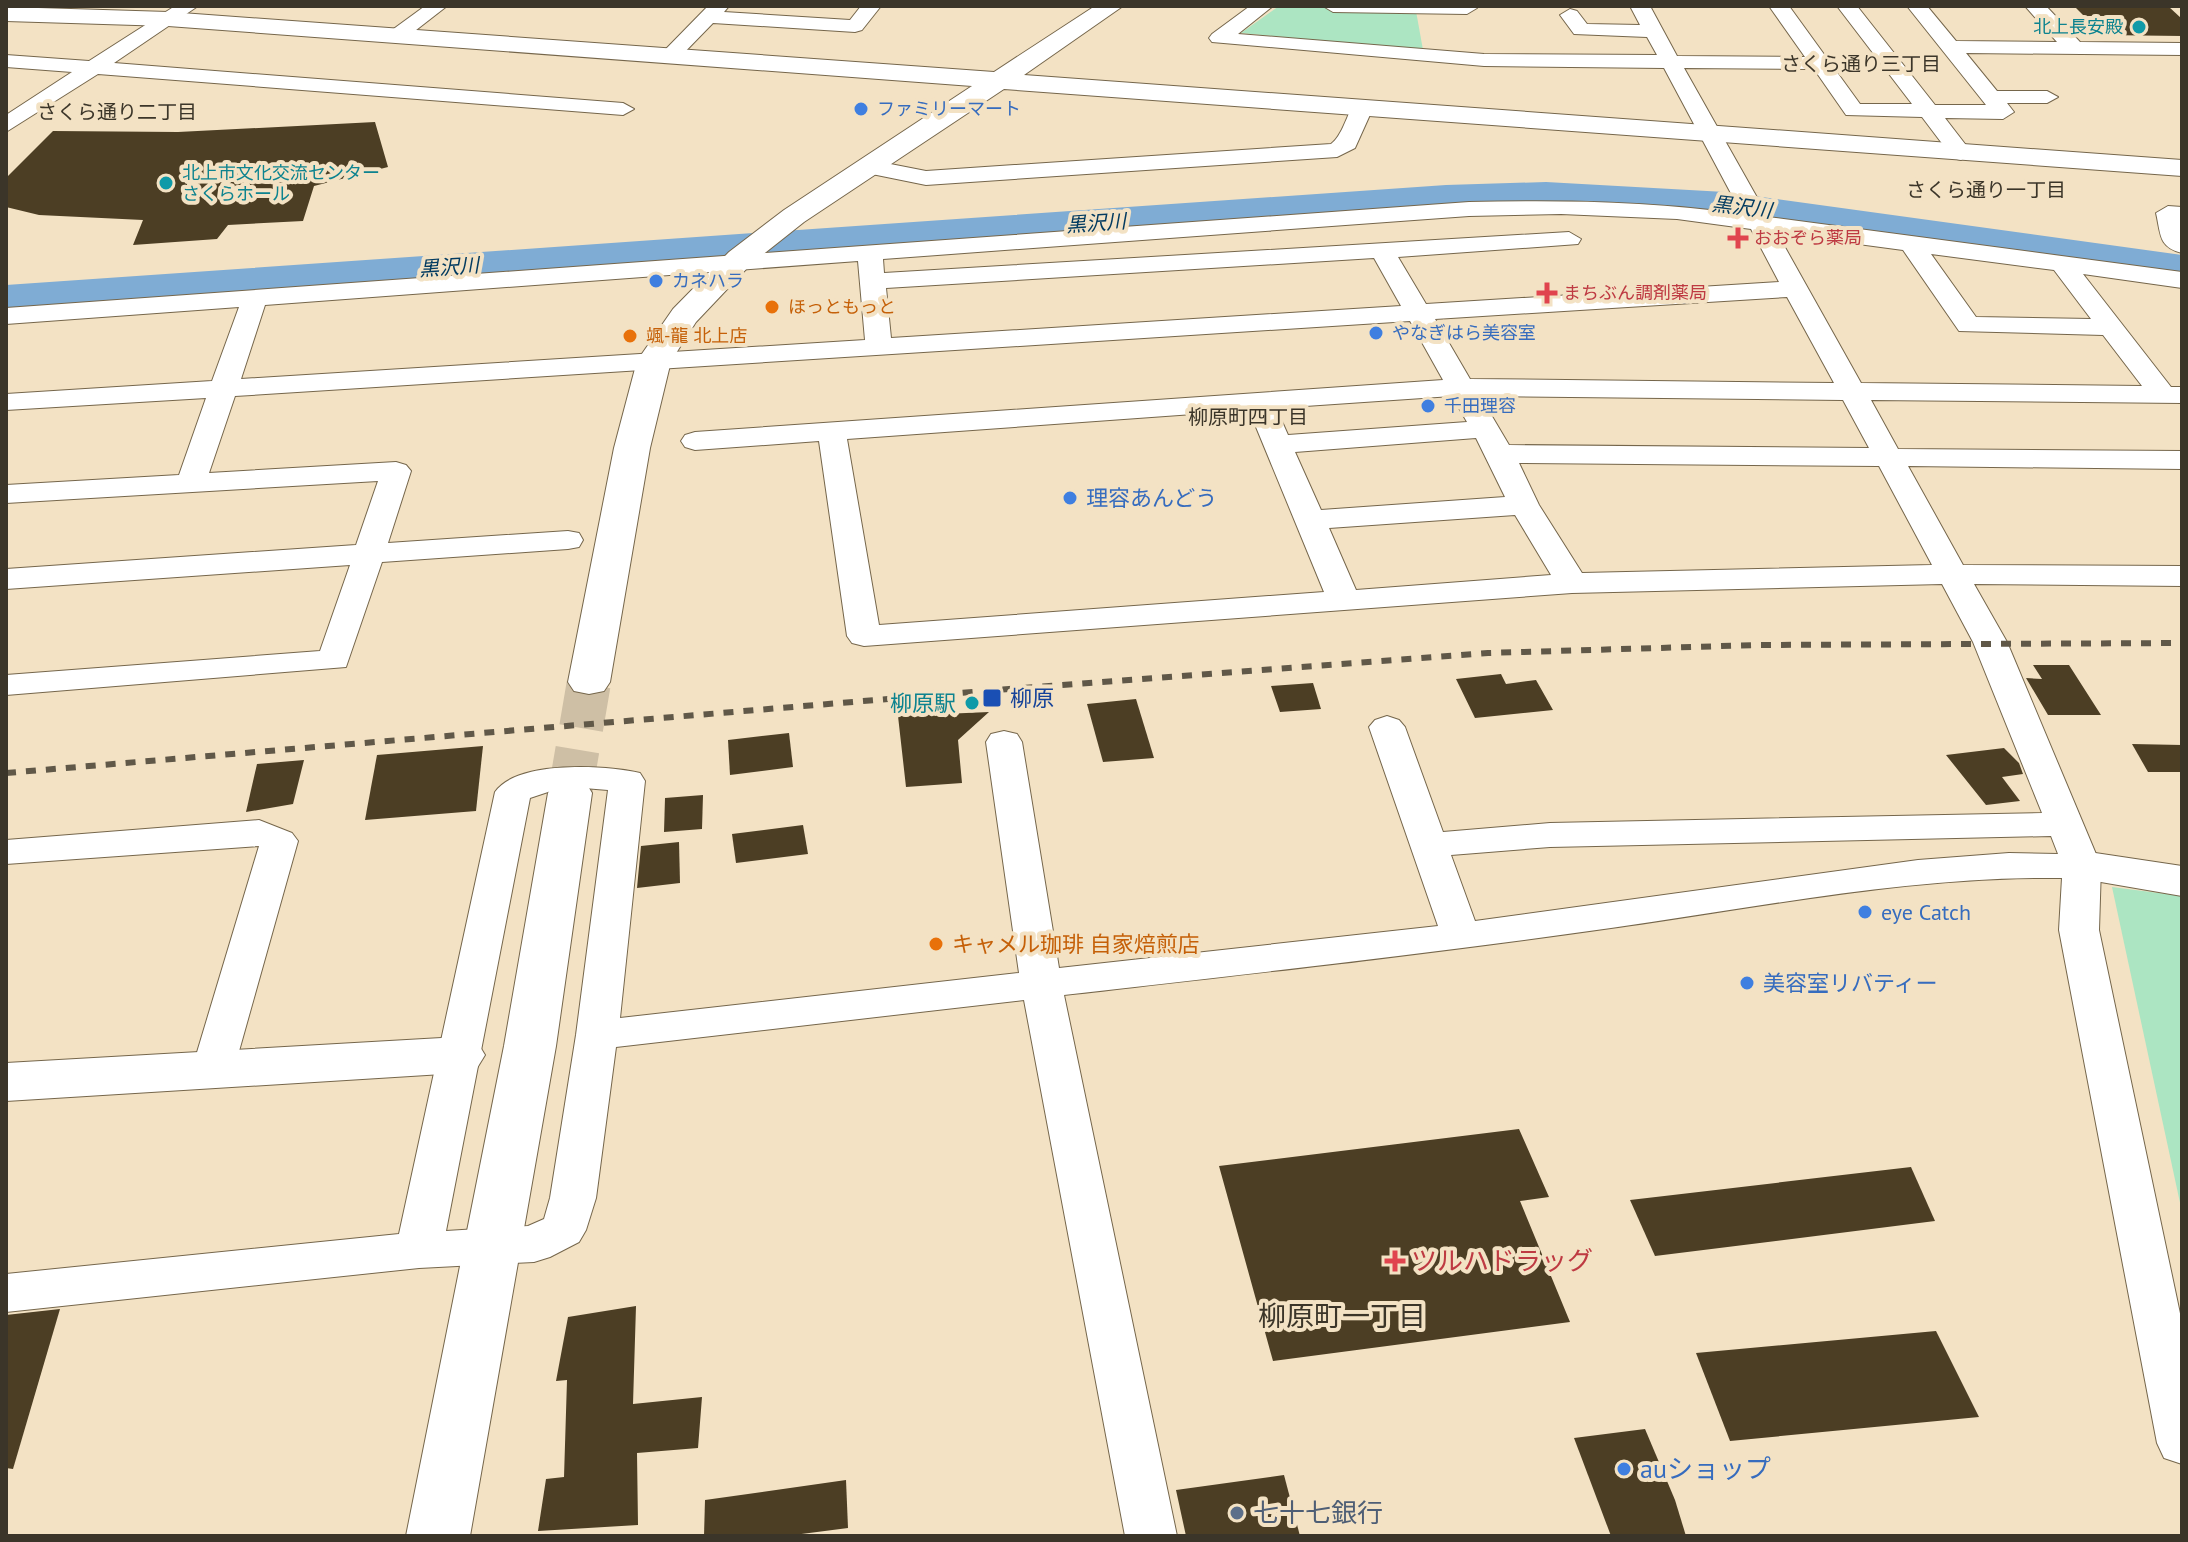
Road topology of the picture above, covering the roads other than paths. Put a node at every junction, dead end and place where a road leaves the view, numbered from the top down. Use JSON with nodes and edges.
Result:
{"nodes":[{"id":1,"x":437,"y":6,"type":"edge"},
{"id":2,"x":871,"y":6,"type":"edge"},
{"id":3,"x":1111,"y":6,"type":"edge"},
{"id":4,"x":1263,"y":6,"type":"edge"},
{"id":5,"x":1333,"y":6,"type":"edge"},
{"id":6,"x":1640,"y":6,"type":"edge"},
{"id":7,"x":1779,"y":6,"type":"edge"},
{"id":8,"x":1847,"y":6,"type":"edge"},
{"id":9,"x":1917,"y":6,"type":"edge"},
{"id":10,"x":2035,"y":6,"type":"edge"},
{"id":11,"x":1467,"y":7,"type":"edge"},
{"id":12,"x":714,"y":11,"type":"edge"},
{"id":13,"x":178,"y":13,"type":"edge"},
{"id":14,"x":6,"y":14,"type":"edge"},
{"id":15,"x":1580,"y":28,"type":"dead end"},
{"id":16,"x":1653,"y":31,"type":"junction"},
{"id":17,"x":395,"y":37,"type":"junction"},
{"id":18,"x":1808,"y":45,"type":"junction"},
{"id":19,"x":1878,"y":46,"type":"junction"},
{"id":20,"x":1952,"y":47,"type":"junction"},
{"id":21,"x":2074,"y":48,"type":"junction"},
{"id":22,"x":2182,"y":49,"type":"edge"},
{"id":23,"x":669,"y":57,"type":"junction"},
{"id":24,"x":1484,"y":60,"type":"junction"},
{"id":25,"x":6,"y":61,"type":"edge"},
{"id":26,"x":1670,"y":62,"type":"junction"},
{"id":27,"x":1821,"y":63,"type":"junction"},
{"id":28,"x":92,"y":68,"type":"junction"},
{"id":29,"x":1001,"y":81,"type":"junction"},
{"id":30,"x":1991,"y":97,"type":"junction"},
{"id":31,"x":2047,"y":97,"type":"dead end"},
{"id":32,"x":1362,"y":108,"type":"junction"},
{"id":33,"x":623,"y":109,"type":"dead end"},
{"id":34,"x":1927,"y":111,"type":"junction"},
{"id":35,"x":6,"y":125,"type":"edge"},
{"id":36,"x":1710,"y":133,"type":"junction"},
{"id":37,"x":1961,"y":153,"type":"junction"},
{"id":38,"x":870,"y":167,"type":"junction"},
{"id":39,"x":2182,"y":168,"type":"edge"},
{"id":40,"x":1561,"y":207,"type":"junction"},
{"id":41,"x":1753,"y":212,"type":"junction"},
{"id":42,"x":2182,"y":214,"type":"edge"},
{"id":43,"x":1911,"y":243,"type":"junction"},
{"id":44,"x":2182,"y":246,"type":"edge"},
{"id":45,"x":869,"y":252,"type":"junction"},
{"id":46,"x":1383,"y":252,"type":"junction"},
{"id":47,"x":738,"y":261,"type":"junction"},
{"id":48,"x":2062,"y":264,"type":"junction"},
{"id":49,"x":2182,"y":280,"type":"edge"},
{"id":50,"x":872,"y":281,"type":"junction"},
{"id":51,"x":1794,"y":289,"type":"junction"},
{"id":52,"x":254,"y":300,"type":"junction"},
{"id":53,"x":1418,"y":314,"type":"junction"},
{"id":54,"x":6,"y":316,"type":"edge"},
{"id":55,"x":2112,"y":327,"type":"junction"},
{"id":56,"x":879,"y":347,"type":"junction"},
{"id":57,"x":654,"y":361,"type":"junction"},
{"id":58,"x":1461,"y":387,"type":"junction"},
{"id":59,"x":1851,"y":389,"type":"junction"},
{"id":60,"x":222,"y":390,"type":"junction"},
{"id":61,"x":2172,"y":395,"type":"edge"},
{"id":62,"x":6,"y":402,"type":"edge"},
{"id":63,"x":1260,"y":403,"type":"junction"},
{"id":64,"x":1484,"y":429,"type":"junction"},
{"id":65,"x":832,"y":433,"type":"junction"},
{"id":66,"x":695,"y":441,"type":"dead end"},
{"id":67,"x":1275,"y":445,"type":"junction"},
{"id":68,"x":1500,"y":454,"type":"junction"},
{"id":69,"x":1891,"y":458,"type":"junction"},
{"id":70,"x":2182,"y":460,"type":"edge"},
{"id":71,"x":191,"y":483,"type":"junction"},
{"id":72,"x":6,"y":494,"type":"edge"},
{"id":73,"x":1524,"y":505,"type":"junction"},
{"id":74,"x":1309,"y":520,"type":"junction"},
{"id":75,"x":568,"y":540,"type":"dead end"},
{"id":76,"x":369,"y":554,"type":"junction"},
{"id":77,"x":1955,"y":574,"type":"junction"},
{"id":78,"x":2182,"y":576,"type":"edge"},
{"id":79,"x":6,"y":579,"type":"edge"},
{"id":80,"x":1572,"y":583,"type":"junction"},
{"id":81,"x":1344,"y":600,"type":"junction"},
{"id":82,"x":589,"y":682,"type":"tunnel mouth"},
{"id":83,"x":6,"y":685,"type":"edge"},
{"id":84,"x":1387,"y":727,"type":"dead end"},
{"id":85,"x":1004,"y":742,"type":"dead end"},
{"id":86,"x":570,"y":793,"type":"tunnel mouth"},
{"id":87,"x":2063,"y":824,"type":"junction"},
{"id":88,"x":1429,"y":845,"type":"junction"},
{"id":89,"x":6,"y":852,"type":"edge"},
{"id":90,"x":2082,"y":866,"type":"junction"},
{"id":91,"x":2182,"y":881,"type":"edge"},
{"id":92,"x":1461,"y":936,"type":"junction"},
{"id":93,"x":1041,"y":982,"type":"junction"},
{"id":94,"x":597,"y":1035,"type":"junction"},
{"id":95,"x":459,"y":1055,"type":"junction"},
{"id":96,"x":213,"y":1069,"type":"junction"},
{"id":97,"x":6,"y":1082,"type":"edge"},
{"id":98,"x":490,"y":1249,"type":"junction"},
{"id":99,"x":419,"y":1250,"type":"junction"},
{"id":100,"x":6,"y":1293,"type":"edge"},
{"id":101,"x":2182,"y":1443,"type":"edge"},
{"id":102,"x":438,"y":1536,"type":"edge"},
{"id":103,"x":1151,"y":1536,"type":"edge"}],
"edges":[{"from":1,"to":17,"type":"street"},
{"from":2,"to":12,"type":"street"},
{"from":3,"to":29,"type":"street"},
{"from":4,"to":24,"type":"street"},
{"from":5,"to":11,"type":"street"},
{"from":6,"to":16,"type":"street"},
{"from":7,"to":18,"type":"street"},
{"from":8,"to":19,"type":"street"},
{"from":9,"to":20,"type":"street"},
{"from":10,"to":21,"type":"street"},
{"from":11,"to":24,"type":"street"},
{"from":12,"to":23,"type":"street"},
{"from":13,"to":14,"type":"street"},
{"from":13,"to":17,"type":"street"},
{"from":13,"to":28,"type":"street"},
{"from":15,"to":16,"type":"street"},
{"from":16,"to":26,"type":"street"},
{"from":17,"to":23,"type":"street"},
{"from":18,"to":19,"type":"street"},
{"from":18,"to":27,"type":"street"},
{"from":19,"to":34,"type":"street"},
{"from":20,"to":21,"type":"street"},
{"from":20,"to":30,"type":"street"},
{"from":21,"to":22,"type":"street"},
{"from":23,"to":29,"type":"street"},
{"from":24,"to":26,"type":"street"},
{"from":25,"to":28,"type":"street"},
{"from":26,"to":27,"type":"street"},
{"from":26,"to":36,"type":"street"},
{"from":27,"to":34,"type":"street"},
{"from":28,"to":33,"type":"street"},
{"from":28,"to":35,"type":"street"},
{"from":29,"to":32,"type":"street"},
{"from":29,"to":38,"type":"street"},
{"from":30,"to":31,"type":"street"},
{"from":30,"to":34,"type":"street"},
{"from":32,"to":36,"type":"street"},
{"from":32,"to":38,"type":"street"},
{"from":34,"to":37,"type":"street"},
{"from":36,"to":37,"type":"street"},
{"from":36,"to":41,"type":"street"},
{"from":37,"to":39,"type":"street"},
{"from":38,"to":47,"type":"street"},
{"from":40,"to":41,"type":"street"},
{"from":40,"to":45,"type":"street"},
{"from":40,"to":46,"type":"street"},
{"from":41,"to":43,"type":"street"},
{"from":41,"to":51,"type":"street"},
{"from":42,"to":44,"type":"street"},
{"from":43,"to":48,"type":"street"},
{"from":43,"to":55,"type":"street"},
{"from":45,"to":47,"type":"street"},
{"from":45,"to":50,"type":"street"},
{"from":46,"to":50,"type":"street"},
{"from":46,"to":53,"type":"street"},
{"from":47,"to":52,"type":"street"},
{"from":47,"to":57,"type":"street"},
{"from":48,"to":49,"type":"street"},
{"from":48,"to":55,"type":"street"},
{"from":50,"to":56,"type":"street"},
{"from":51,"to":53,"type":"street"},
{"from":51,"to":59,"type":"street"},
{"from":52,"to":54,"type":"street"},
{"from":52,"to":60,"type":"street"},
{"from":53,"to":56,"type":"street"},
{"from":53,"to":58,"type":"street"},
{"from":55,"to":61,"type":"street"},
{"from":56,"to":57,"type":"street"},
{"from":57,"to":60,"type":"street"},
{"from":57,"to":82,"type":"street"},
{"from":58,"to":59,"type":"street"},
{"from":58,"to":63,"type":"street"},
{"from":58,"to":64,"type":"street"},
{"from":59,"to":61,"type":"street"},
{"from":59,"to":69,"type":"street"},
{"from":60,"to":62,"type":"street"},
{"from":60,"to":71,"type":"street"},
{"from":63,"to":65,"type":"street"},
{"from":63,"to":67,"type":"street"},
{"from":64,"to":67,"type":"street"},
{"from":64,"to":68,"type":"street"},
{"from":65,"to":66,"type":"street"},
{"from":65,"to":81,"type":"street"},
{"from":67,"to":74,"type":"street"},
{"from":68,"to":69,"type":"street"},
{"from":68,"to":73,"type":"street"},
{"from":69,"to":70,"type":"street"},
{"from":69,"to":77,"type":"street"},
{"from":71,"to":72,"type":"street"},
{"from":71,"to":76,"type":"street"},
{"from":73,"to":74,"type":"street"},
{"from":73,"to":80,"type":"street"},
{"from":74,"to":81,"type":"street"},
{"from":75,"to":76,"type":"street"},
{"from":76,"to":79,"type":"street"},
{"from":76,"to":83,"type":"street"},
{"from":77,"to":78,"type":"street"},
{"from":77,"to":80,"type":"street"},
{"from":77,"to":87,"type":"street"},
{"from":80,"to":81,"type":"street"},
{"from":84,"to":88,"type":"street"},
{"from":85,"to":93,"type":"street"},
{"from":86,"to":98,"type":"street"},
{"from":87,"to":88,"type":"street"},
{"from":87,"to":90,"type":"street"},
{"from":88,"to":92,"type":"street"},
{"from":89,"to":96,"type":"street"},
{"from":90,"to":91,"type":"street"},
{"from":90,"to":92,"type":"street"},
{"from":90,"to":101,"type":"street"},
{"from":92,"to":93,"type":"street"},
{"from":93,"to":94,"type":"street"},
{"from":93,"to":103,"type":"street"},
{"from":94,"to":95,"type":"street"},
{"from":94,"to":98,"type":"street"},
{"from":95,"to":96,"type":"street"},
{"from":95,"to":99,"type":"street"},
{"from":96,"to":97,"type":"street"},
{"from":98,"to":99,"type":"street"},
{"from":98,"to":102,"type":"street"},
{"from":99,"to":100,"type":"street"}]}
